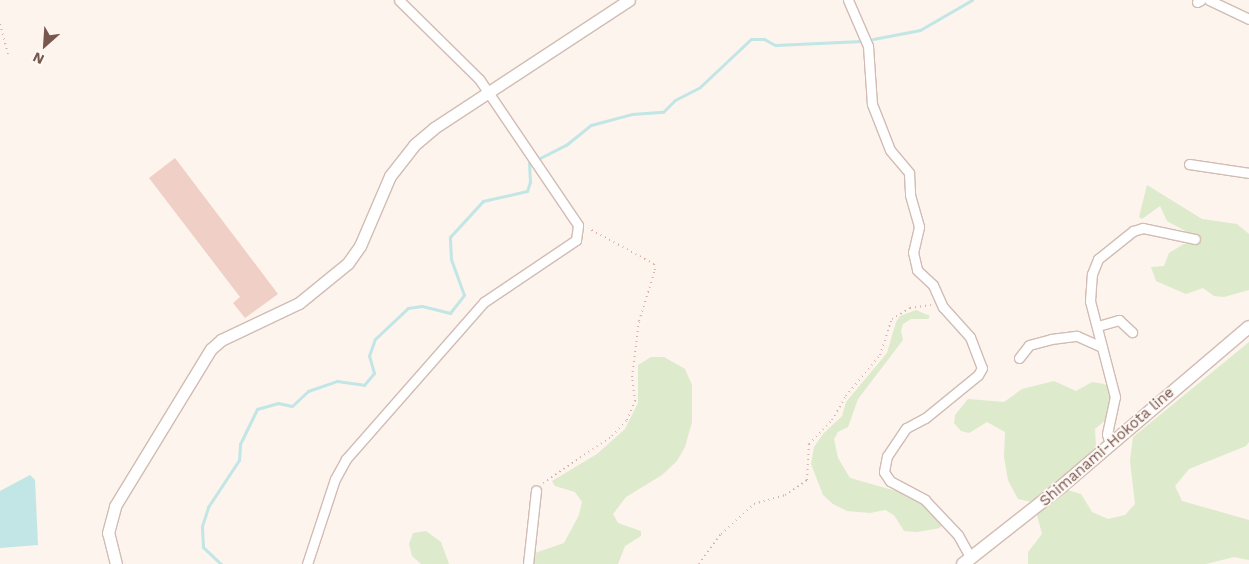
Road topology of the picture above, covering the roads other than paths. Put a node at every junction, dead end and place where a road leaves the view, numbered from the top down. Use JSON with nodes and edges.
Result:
{"nodes":[{"id":1,"x":399,"y":0,"type":"edge"},
{"id":2,"x":629,"y":0,"type":"edge"},
{"id":3,"x":848,"y":0,"type":"edge"},
{"id":4,"x":1209,"y":0,"type":"edge"},
{"id":5,"x":1249,"y":19,"type":"edge"},
{"id":6,"x":486,"y":91,"type":"junction"},
{"id":7,"x":1189,"y":164,"type":"dead end"},
{"id":8,"x":1249,"y":173,"type":"edge"},
{"id":9,"x":1195,"y":239,"type":"dead end"},
{"id":10,"x":1098,"y":326,"type":"junction"},
{"id":11,"x":1249,"y":327,"type":"edge"},
{"id":12,"x":1132,"y":332,"type":"dead end"},
{"id":13,"x":1102,"y":347,"type":"junction"},
{"id":14,"x":1019,"y":358,"type":"dead end"},
{"id":15,"x":1110,"y":444,"type":"junction"},
{"id":16,"x":536,"y":490,"type":"road end"},
{"id":17,"x":967,"y":561,"type":"edge"},
{"id":18,"x":116,"y":564,"type":"edge"},
{"id":19,"x":307,"y":564,"type":"edge"},
{"id":20,"x":528,"y":564,"type":"edge"}],
"edges":[{"from":1,"to":6,"type":"street"},
{"from":2,"to":6,"type":"street"},
{"from":3,"to":17,"type":"street"},
{"from":4,"to":5,"type":"street"},
{"from":6,"to":18,"type":"street"},
{"from":6,"to":19,"type":"street"},
{"from":7,"to":8,"type":"street"},
{"from":9,"to":10,"type":"street"},
{"from":10,"to":12,"type":"street"},
{"from":10,"to":13,"type":"street"},
{"from":11,"to":15,"type":"main road","name":"Shimanami-Hokota line"},
{"from":13,"to":14,"type":"street"},
{"from":13,"to":15,"type":"street"},
{"from":15,"to":17,"type":"main road","name":"Shimanami-Hokota line"},
{"from":16,"to":20,"type":"street"}]}
